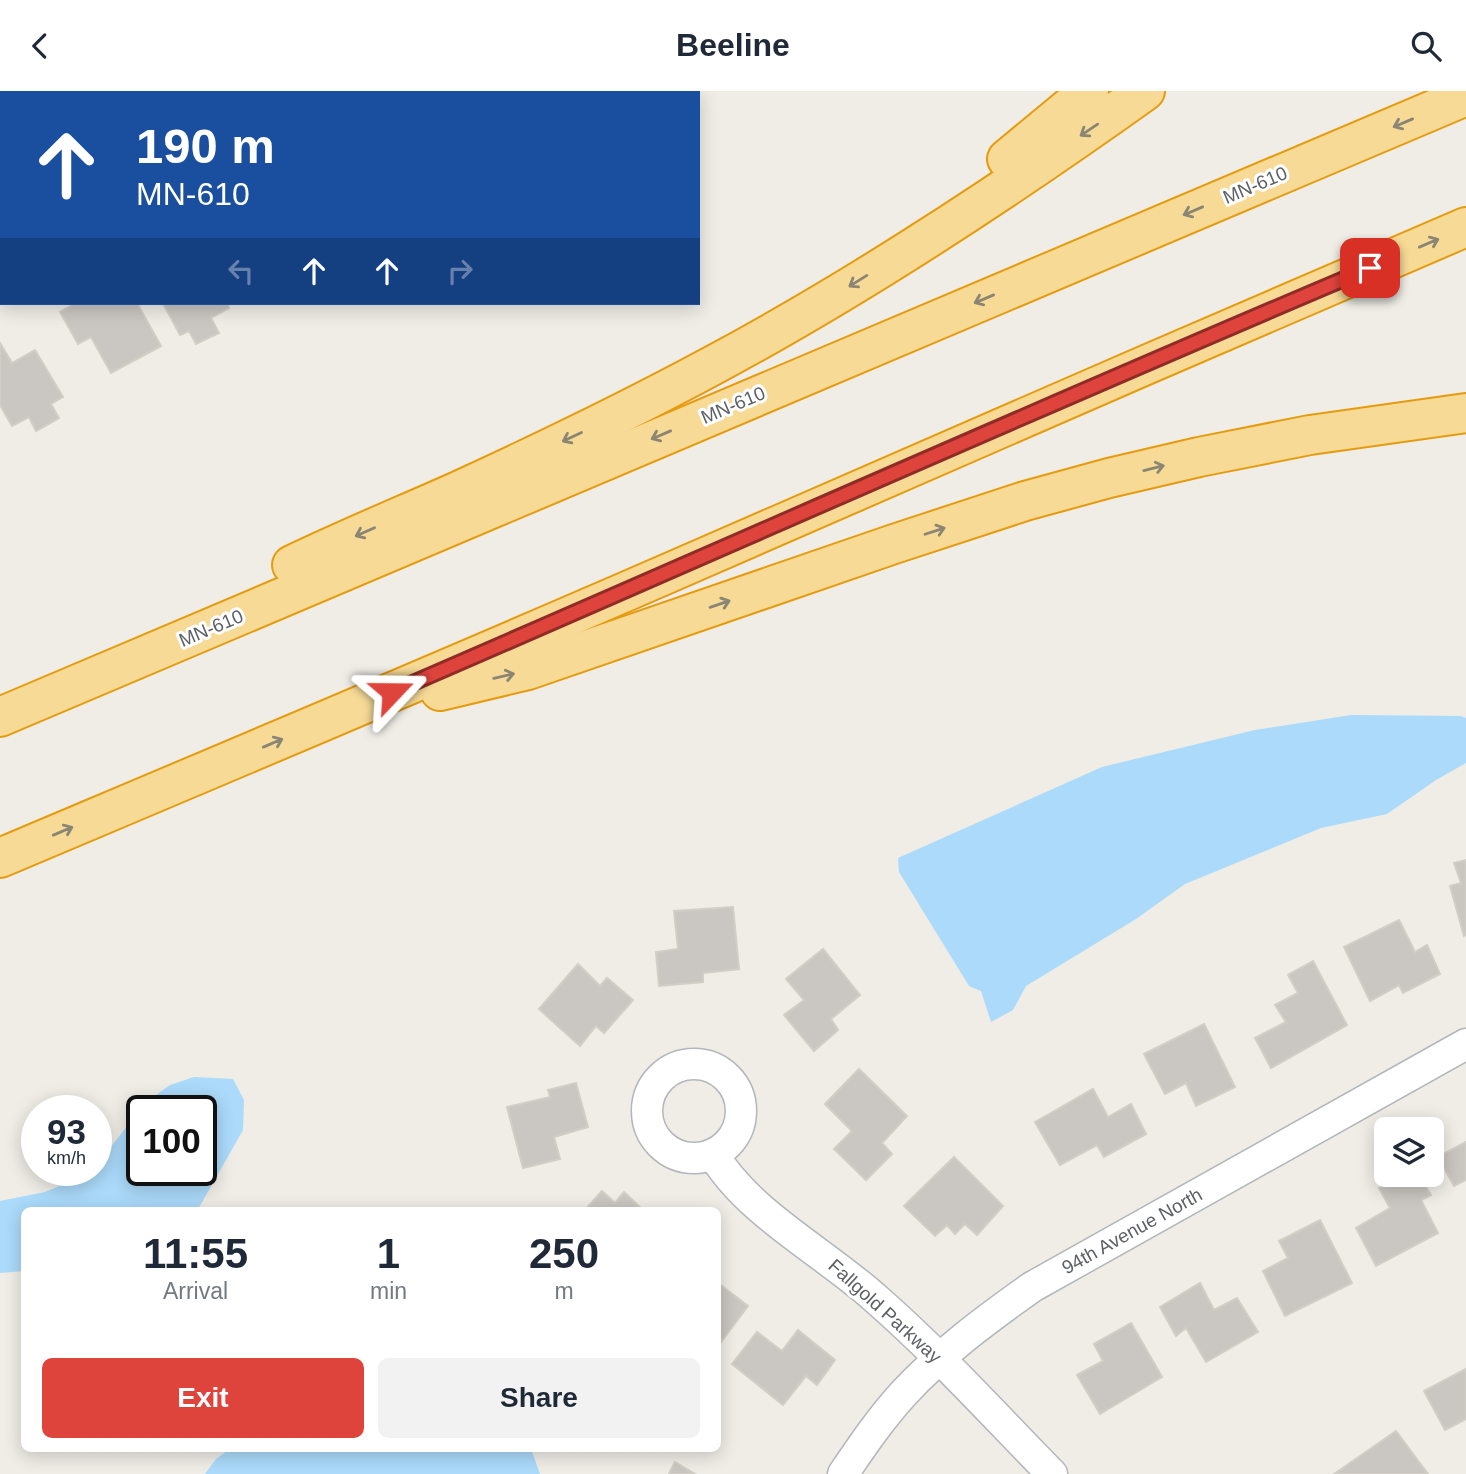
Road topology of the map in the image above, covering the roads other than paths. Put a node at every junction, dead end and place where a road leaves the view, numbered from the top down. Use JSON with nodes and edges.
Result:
{"nodes":[{"id":1,"x":1089,"y":91,"type":"edge"},
{"id":2,"x":1145,"y":91,"type":"edge"},
{"id":3,"x":1466,"y":96,"type":"edge"},
{"id":4,"x":1466,"y":227,"type":"edge"},
{"id":5,"x":896,"y":258,"type":"junction"},
{"id":6,"x":1466,"y":413,"type":"edge"},
{"id":7,"x":0,"y":705,"type":"edge"},
{"id":8,"x":342,"y":714,"type":"junction"},
{"id":9,"x":0,"y":717,"type":"edge"},
{"id":10,"x":0,"y":858,"type":"edge"},
{"id":11,"x":1466,"y":1044,"type":"edge"},
{"id":12,"x":712,"y":1154,"type":"dead end"},
{"id":13,"x":939,"y":1359,"type":"junction"},
{"id":14,"x":843,"y":1474,"type":"edge"},
{"id":15,"x":1052,"y":1474,"type":"edge"}],
"edges":[{"from":1,"to":5,"type":"highway"},
{"from":2,"to":5,"type":"highway","one_way":true},
{"from":3,"to":9,"type":"highway","name":"MN-610","one_way":true},
{"from":8,"to":4,"type":"highway","one_way":true},
{"from":5,"to":7,"type":"highway","one_way":true},
{"from":8,"to":6,"type":"highway","one_way":true},
{"from":10,"to":8,"type":"highway","one_way":true},
{"from":11,"to":13,"type":"street","name":"94th Avenue North"},
{"from":12,"to":13,"type":"street","name":"Fallgold Parkway"},
{"from":13,"to":14,"type":"street","name":"94th Avenue North"},
{"from":13,"to":15,"type":"street","name":"Fallgold Parkway"}]}
